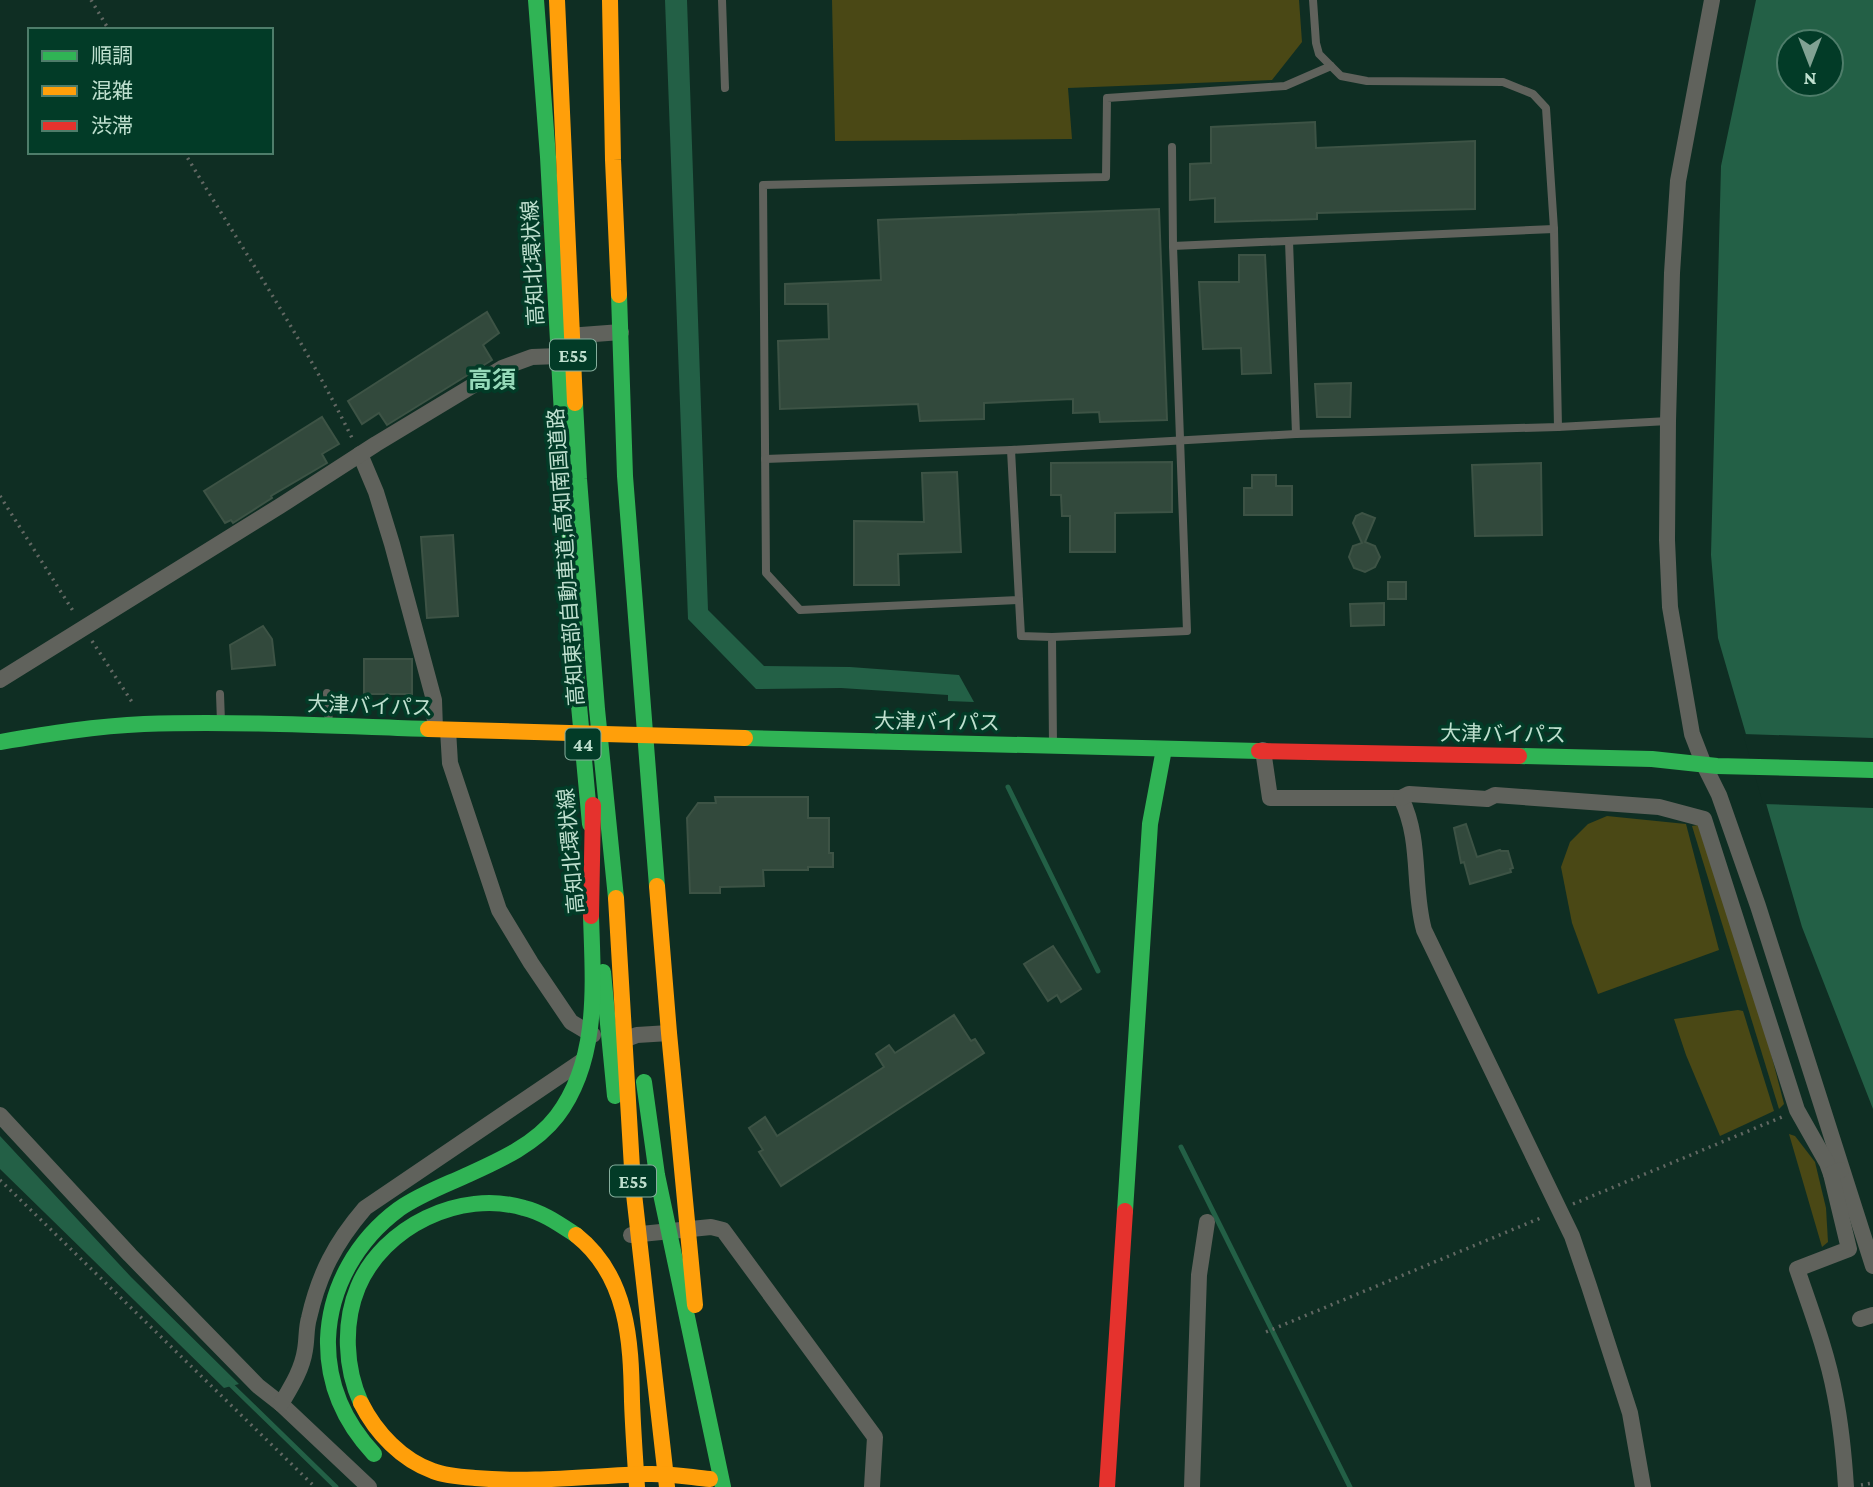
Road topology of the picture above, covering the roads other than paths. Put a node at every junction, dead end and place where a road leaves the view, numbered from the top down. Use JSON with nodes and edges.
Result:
{"nodes":[{"id":1,"x":536,"y":0,"type":"edge"},
{"id":2,"x":557,"y":0,"type":"edge"},
{"id":3,"x":610,"y":0,"type":"edge"},
{"id":4,"x":722,"y":0,"type":"edge"},
{"id":5,"x":1313,"y":0,"type":"edge"},
{"id":6,"x":1712,"y":0,"type":"edge"},
{"id":7,"x":1331,"y":66,"type":"junction"},
{"id":8,"x":725,"y":88,"type":"dead end"},
{"id":9,"x":1172,"y":147,"type":"dead end"},
{"id":10,"x":1554,"y":229,"type":"junction"},
{"id":11,"x":1289,"y":242,"type":"junction"},
{"id":12,"x":1173,"y":246,"type":"junction"},
{"id":13,"x":621,"y":332,"type":"junction"},
{"id":14,"x":558,"y":337,"type":"junction"},
{"id":15,"x":559,"y":356,"type":"junction"},
{"id":16,"x":1668,"y":421,"type":"junction"},
{"id":17,"x":1558,"y":428,"type":"junction"},
{"id":18,"x":1296,"y":434,"type":"junction"},
{"id":19,"x":1180,"y":439,"type":"junction"},
{"id":20,"x":1011,"y":450,"type":"junction"},
{"id":21,"x":360,"y":454,"type":"junction"},
{"id":22,"x":765,"y":459,"type":"junction"},
{"id":23,"x":1019,"y":600,"type":"junction"},
{"id":24,"x":1052,"y":637,"type":"junction"},
{"id":25,"x":0,"y":680,"type":"edge"},
{"id":26,"x":327,"y":693,"type":"dead end"},
{"id":27,"x":220,"y":694,"type":"dead end"},
{"id":28,"x":597,"y":709,"type":"junction"},
{"id":29,"x":220,"y":724,"type":"junction"},
{"id":30,"x":328,"y":725,"type":"junction"},
{"id":31,"x":441,"y":730,"type":"junction"},
{"id":32,"x":581,"y":734,"type":"junction"},
{"id":33,"x":646,"y":736,"type":"junction"},
{"id":34,"x":0,"y":742,"type":"edge"},
{"id":35,"x":1053,"y":746,"type":"junction"},
{"id":36,"x":1164,"y":749,"type":"junction"},
{"id":37,"x":1263,"y":750,"type":"junction"},
{"id":38,"x":1711,"y":766,"type":"junction"},
{"id":39,"x":1873,"y":770,"type":"edge"},
{"id":40,"x":1401,"y":798,"type":"junction"},
{"id":41,"x":1168,"y":814,"type":"dead end"},
{"id":42,"x":615,"y":875,"type":"junction"},
{"id":43,"x":669,"y":1033,"type":"junction"},
{"id":44,"x":610,"y":1046,"type":"junction"},
{"id":45,"x":0,"y":1115,"type":"edge"},
{"id":46,"x":1837,"y":1172,"type":"junction"},
{"id":47,"x":1207,"y":1222,"type":"dead end"},
{"id":48,"x":688,"y":1229,"type":"junction"},
{"id":49,"x":629,"y":1235,"type":"junction"},
{"id":50,"x":1873,"y":1266,"type":"edge"},
{"id":51,"x":281,"y":1404,"type":"junction"},
{"id":52,"x":386,"y":1465,"type":"dead end"},
{"id":53,"x":650,"y":1480,"type":"edge"},
{"id":54,"x":715,"y":1484,"type":"edge"},
{"id":55,"x":369,"y":1487,"type":"edge"},
{"id":56,"x":637,"y":1487,"type":"edge"},
{"id":57,"x":667,"y":1487,"type":"edge"},
{"id":58,"x":680,"y":1487,"type":"edge"},
{"id":59,"x":872,"y":1487,"type":"edge"},
{"id":60,"x":1107,"y":1487,"type":"edge"},
{"id":61,"x":1192,"y":1487,"type":"edge"},
{"id":62,"x":1643,"y":1487,"type":"edge"},
{"id":63,"x":1846,"y":1487,"type":"edge"}],
"edges":[{"from":1,"to":14,"type":"main road","name":"高知北環状線","number":"44"},
{"from":2,"to":28,"type":"main road","name":"高知東部自動車道;高知南国道路","number":"E55"},
{"from":3,"to":13,"type":"main road"},
{"from":4,"to":8,"type":"lane"},
{"from":5,"to":7,"type":"lane"},
{"from":6,"to":16,"type":"street"},
{"from":7,"to":10,"type":"lane"},
{"from":7,"to":22,"type":"lane"},
{"from":9,"to":12,"type":"lane"},
{"from":10,"to":11,"type":"lane"},
{"from":10,"to":17,"type":"lane"},
{"from":11,"to":12,"type":"lane"},
{"from":11,"to":18,"type":"lane"},
{"from":12,"to":19,"type":"lane"},
{"from":13,"to":14,"type":"street"},
{"from":13,"to":33,"type":"main road"},
{"from":14,"to":15,"type":"main road","name":"高知北環状線","number":"44"},
{"from":15,"to":21,"type":"street"},
{"from":15,"to":32,"type":"main road","name":"高知北環状線","number":"44"},
{"from":16,"to":17,"type":"lane"},
{"from":16,"to":38,"type":"street"},
{"from":17,"to":18,"type":"lane"},
{"from":18,"to":19,"type":"lane"},
{"from":19,"to":20,"type":"lane"},
{"from":19,"to":24,"type":"lane"},
{"from":20,"to":22,"type":"lane"},
{"from":20,"to":23,"type":"lane"},
{"from":21,"to":25,"type":"street"},
{"from":21,"to":31,"type":"street"},
{"from":22,"to":23,"type":"lane"},
{"from":23,"to":24,"type":"lane"},
{"from":24,"to":35,"type":"lane"},
{"from":26,"to":30,"type":"lane"},
{"from":27,"to":29,"type":"lane"},
{"from":28,"to":42,"type":"main road","name":"高知東部自動車道;高知南国道路","number":"E55"},
{"from":28,"to":52,"type":"main road"},
{"from":29,"to":30,"type":"main road","name":"大津バイパス"},
{"from":29,"to":34,"type":"main road","name":"大津バイパス"},
{"from":30,"to":31,"type":"main road","name":"大津バイパス"},
{"from":31,"to":32,"type":"main road","name":"大津バイパス"},
{"from":31,"to":44,"type":"street"},
{"from":32,"to":33,"type":"main road","name":"大津バイパス"},
{"from":32,"to":44,"type":"main road","name":"高知北環状線","number":"44"},
{"from":33,"to":35,"type":"main road","name":"大津バイパス"},
{"from":33,"to":43,"type":"main road"},
{"from":35,"to":36,"type":"main road","name":"大津バイパス"},
{"from":36,"to":37,"type":"main road","name":"大津バイパス"},
{"from":36,"to":41,"type":"main road"},
{"from":36,"to":60,"type":"main road"},
{"from":37,"to":38,"type":"main road","name":"大津バイパス"},
{"from":37,"to":40,"type":"street"},
{"from":38,"to":39,"type":"main road","name":"大津バイパス"},
{"from":38,"to":46,"type":"street"},
{"from":40,"to":46,"type":"street"},
{"from":40,"to":62,"type":"street"},
{"from":42,"to":54,"type":"main road"},
{"from":42,"to":57,"type":"main road","name":"高知東部自動車道;高知南国道路","number":"E55"},
{"from":43,"to":44,"type":"street"},
{"from":43,"to":48,"type":"main road"},
{"from":44,"to":49,"type":"main road","name":"高知北環状線","number":"44"},
{"from":44,"to":51,"type":"street"},
{"from":45,"to":51,"type":"street"},
{"from":46,"to":50,"type":"street"},
{"from":46,"to":63,"type":"street"},
{"from":47,"to":61,"type":"street"},
{"from":48,"to":49,"type":"street"},
{"from":48,"to":54,"type":"main road"},
{"from":48,"to":59,"type":"street"},
{"from":49,"to":53,"type":"main road","name":"高知北環状線","number":"44"},
{"from":51,"to":55,"type":"street"},
{"from":53,"to":54,"type":"main road"},
{"from":53,"to":56,"type":"main road"},
{"from":54,"to":58,"type":"main road"}]}
